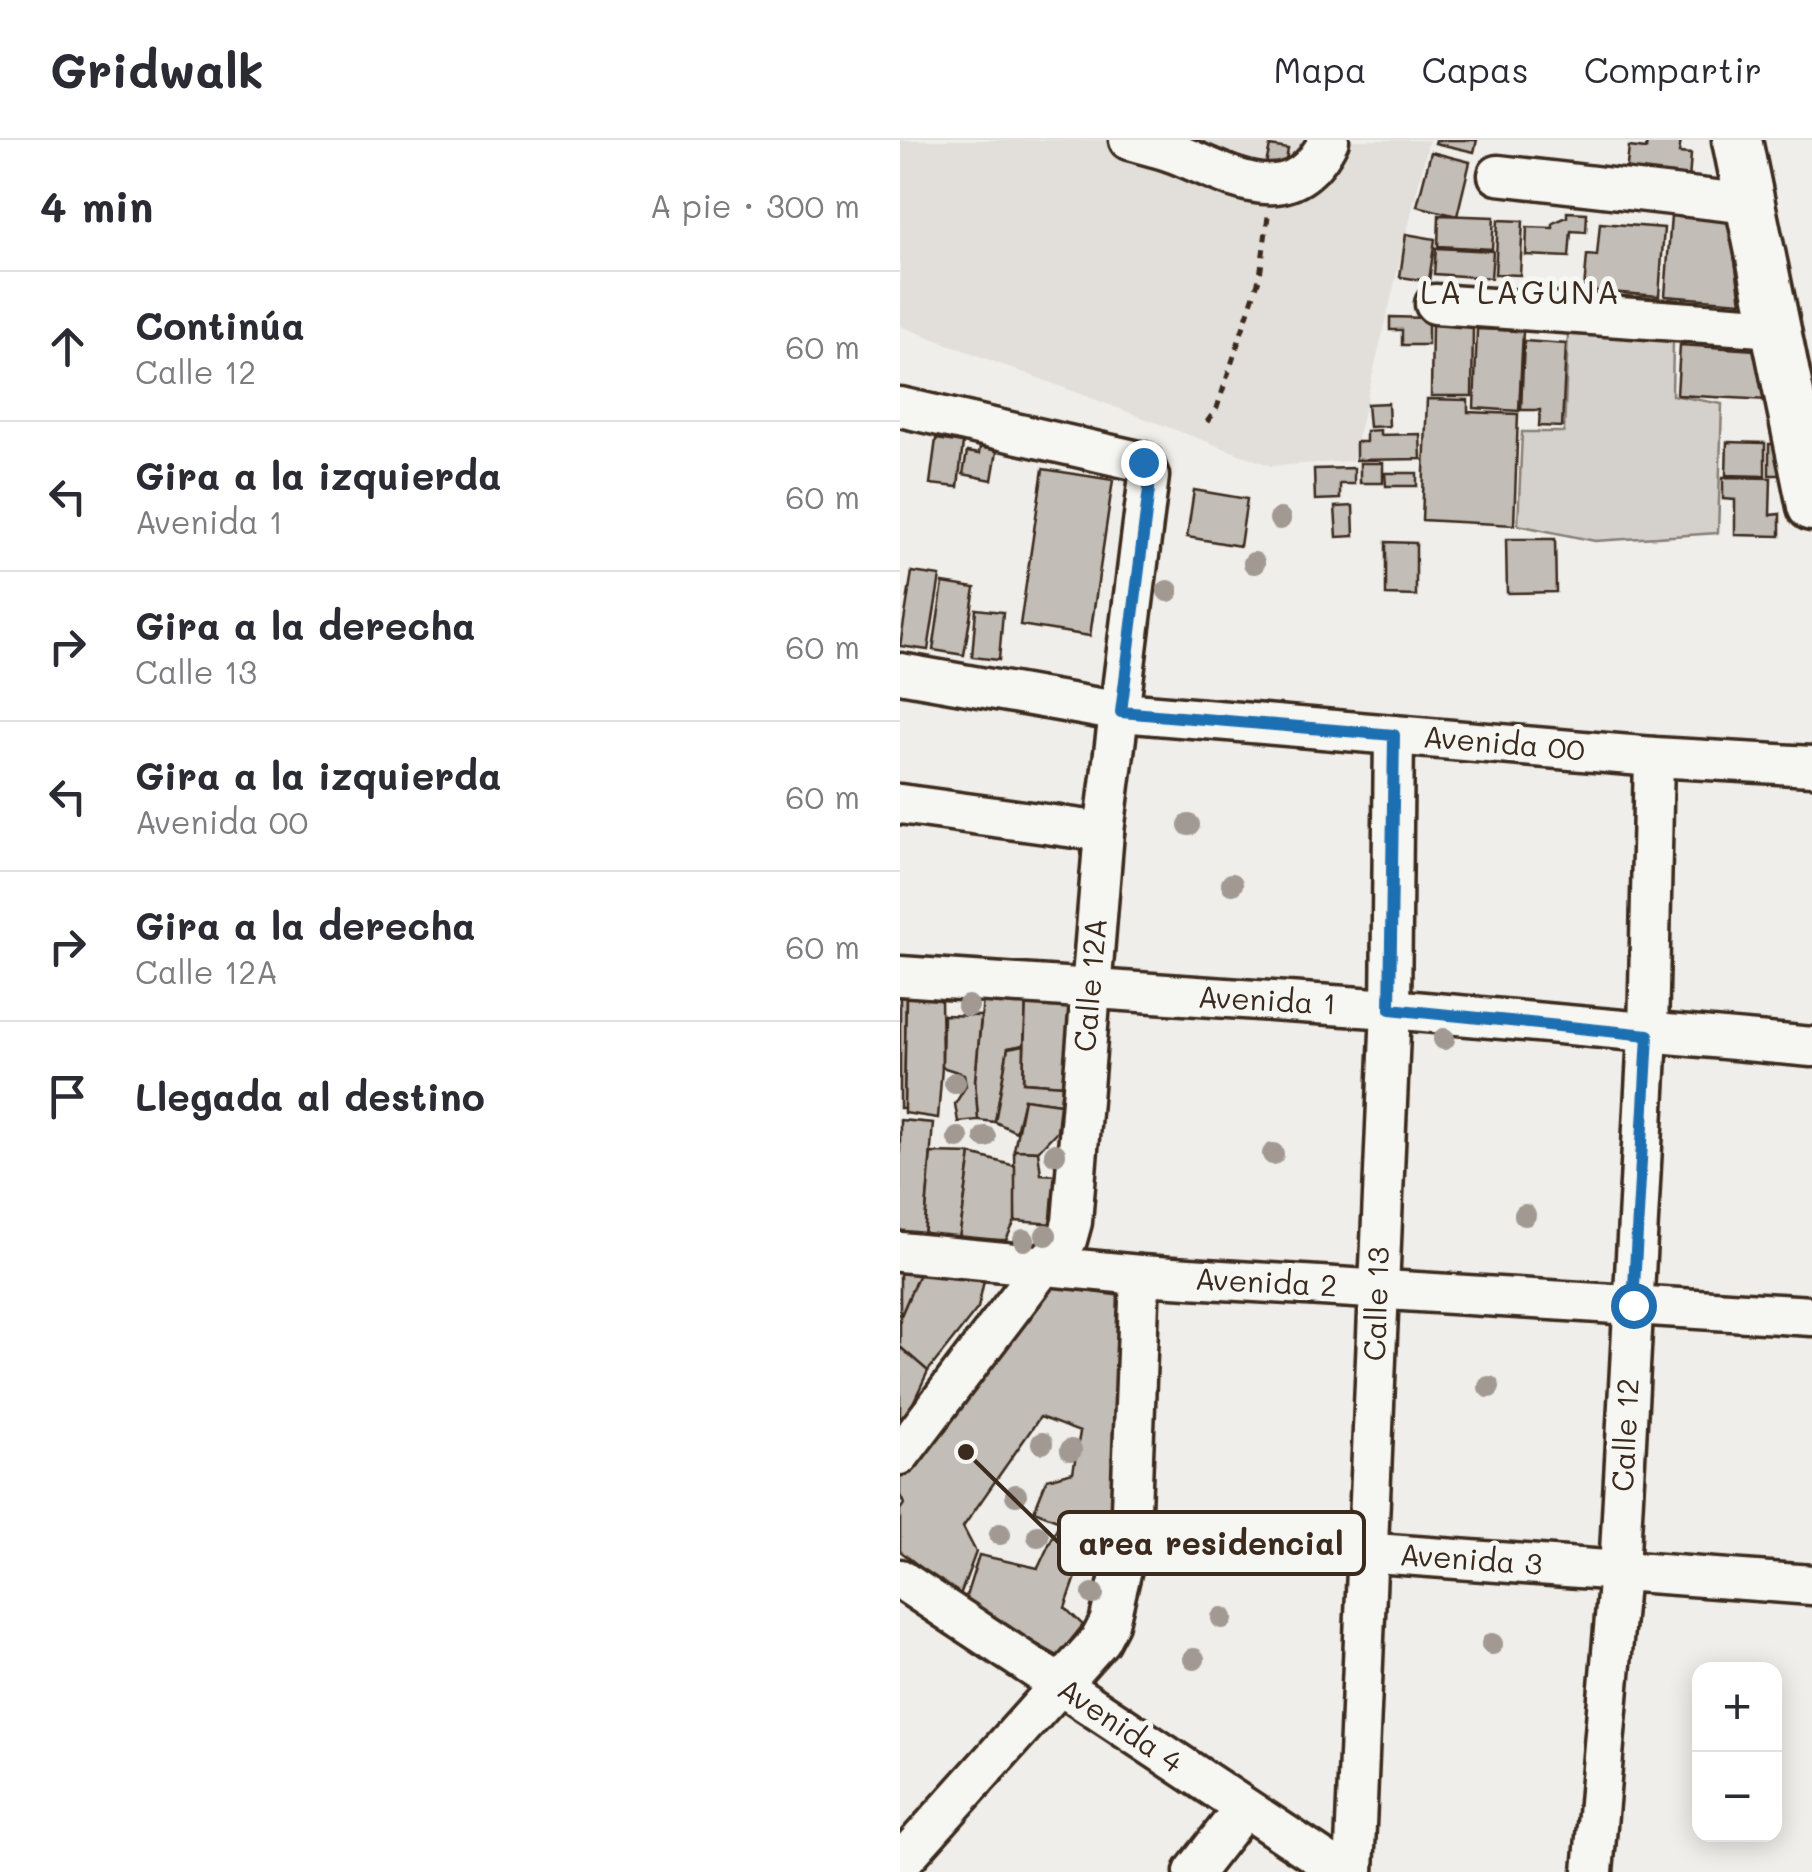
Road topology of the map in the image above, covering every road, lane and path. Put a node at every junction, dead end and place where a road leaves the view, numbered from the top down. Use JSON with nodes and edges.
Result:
{"nodes":[{"id":1,"x":1129,"y":140,"type":"edge"},
{"id":2,"x":1329,"y":140,"type":"edge"},
{"id":3,"x":1737,"y":140,"type":"edge"},
{"id":4,"x":1756,"y":140,"type":"edge"},
{"id":5,"x":1498,"y":175,"type":"dead end"},
{"id":6,"x":1274,"y":184,"type":"junction"},
{"id":7,"x":1750,"y":204,"type":"junction"},
{"id":8,"x":1434,"y":304,"type":"dead end"},
{"id":9,"x":1776,"y":328,"type":"junction"},
{"id":10,"x":900,"y":407,"type":"edge"},
{"id":11,"x":1812,"y":408,"type":"edge"},
{"id":12,"x":1207,"y":422,"type":"dead end"},
{"id":13,"x":1812,"y":506,"type":"edge"},
{"id":14,"x":900,"y":673,"type":"edge"},
{"id":15,"x":1121,"y":712,"type":"junction"},
{"id":16,"x":1394,"y":735,"type":"junction"},
{"id":17,"x":1654,"y":757,"type":"junction"},
{"id":18,"x":1812,"y":766,"type":"edge"},
{"id":19,"x":900,"y":804,"type":"edge"},
{"id":20,"x":1104,"y":832,"type":"junction"},
{"id":21,"x":900,"y":976,"type":"edge"},
{"id":22,"x":1090,"y":991,"type":"junction"},
{"id":23,"x":1390,"y":1009,"type":"junction"},
{"id":24,"x":1648,"y":1035,"type":"junction"},
{"id":25,"x":1812,"y":1047,"type":"edge"},
{"id":26,"x":900,"y":1252,"type":"edge"},
{"id":27,"x":1044,"y":1265,"type":"junction"},
{"id":28,"x":1140,"y":1276,"type":"junction"},
{"id":29,"x":1377,"y":1290,"type":"junction"},
{"id":30,"x":1633,"y":1305,"type":"junction"},
{"id":31,"x":1812,"y":1316,"type":"edge"},
{"id":32,"x":900,"y":1455,"type":"edge"},
{"id":33,"x":1130,"y":1534,"type":"junction"},
{"id":34,"x":1367,"y":1553,"type":"junction"},
{"id":35,"x":1619,"y":1570,"type":"junction"},
{"id":36,"x":900,"y":1579,"type":"edge"},
{"id":37,"x":1812,"y":1586,"type":"edge"},
{"id":38,"x":1058,"y":1685,"type":"junction"},
{"id":39,"x":1244,"y":1808,"type":"junction"},
{"id":40,"x":900,"y":1863,"type":"edge"},
{"id":41,"x":1194,"y":1872,"type":"edge"},
{"id":42,"x":1342,"y":1872,"type":"edge"},
{"id":43,"x":1354,"y":1872,"type":"edge"},
{"id":44,"x":1593,"y":1872,"type":"edge"}],
"edges":[{"from":1,"to":6,"type":"street"},
{"from":2,"to":6,"type":"street"},
{"from":3,"to":7,"type":"main road"},
{"from":4,"to":11,"type":"main road"},
{"from":5,"to":7,"type":"street"},
{"from":6,"to":12,"type":"path"},
{"from":7,"to":9,"type":"main road"},
{"from":8,"to":9,"type":"street"},
{"from":9,"to":13,"type":"main road"},
{"from":10,"to":15,"type":"street","name":"Calle 12A"},
{"from":14,"to":15,"type":"street","name":"Avenida 00"},
{"from":15,"to":16,"type":"street","name":"Avenida 00"},
{"from":15,"to":20,"type":"street","name":"Calle 12A"},
{"from":16,"to":17,"type":"street","name":"Avenida 00"},
{"from":16,"to":23,"type":"street","name":"Calle 13"},
{"from":17,"to":18,"type":"street","name":"Avenida 00"},
{"from":17,"to":24,"type":"street","name":"Calle 12"},
{"from":19,"to":20,"type":"street"},
{"from":20,"to":22,"type":"street","name":"Calle 12A"},
{"from":21,"to":22,"type":"street","name":"Avenida 1"},
{"from":22,"to":23,"type":"street","name":"Avenida 1"},
{"from":22,"to":27,"type":"street","name":"Calle 12A"},
{"from":23,"to":24,"type":"street","name":"Avenida 1"},
{"from":23,"to":29,"type":"street","name":"Calle 13"},
{"from":24,"to":25,"type":"street","name":"Avenida 1"},
{"from":24,"to":30,"type":"street","name":"Calle 12"},
{"from":26,"to":27,"type":"street","name":"Avenida 2"},
{"from":27,"to":28,"type":"street","name":"Avenida 2"},
{"from":27,"to":32,"type":"street","name":"Calle 12A"},
{"from":28,"to":29,"type":"street","name":"Avenida 2"},
{"from":28,"to":33,"type":"street"},
{"from":29,"to":30,"type":"street","name":"Avenida 2"},
{"from":29,"to":34,"type":"street","name":"Calle 13"},
{"from":30,"to":31,"type":"street","name":"Avenida 2"},
{"from":30,"to":35,"type":"street","name":"Calle 12"},
{"from":33,"to":34,"type":"street","name":"Avenida 3"},
{"from":33,"to":38,"type":"street"},
{"from":34,"to":35,"type":"street","name":"Avenida 3"},
{"from":34,"to":43,"type":"street","name":"Calle 13"},
{"from":35,"to":37,"type":"street","name":"Avenida 3"},
{"from":35,"to":44,"type":"street","name":"Calle 12"},
{"from":36,"to":38,"type":"street","name":"Avenida 4"},
{"from":38,"to":39,"type":"street","name":"Avenida 4"},
{"from":38,"to":40,"type":"street"},
{"from":39,"to":41,"type":"street"},
{"from":39,"to":42,"type":"street","name":"Avenida 4"}]}
